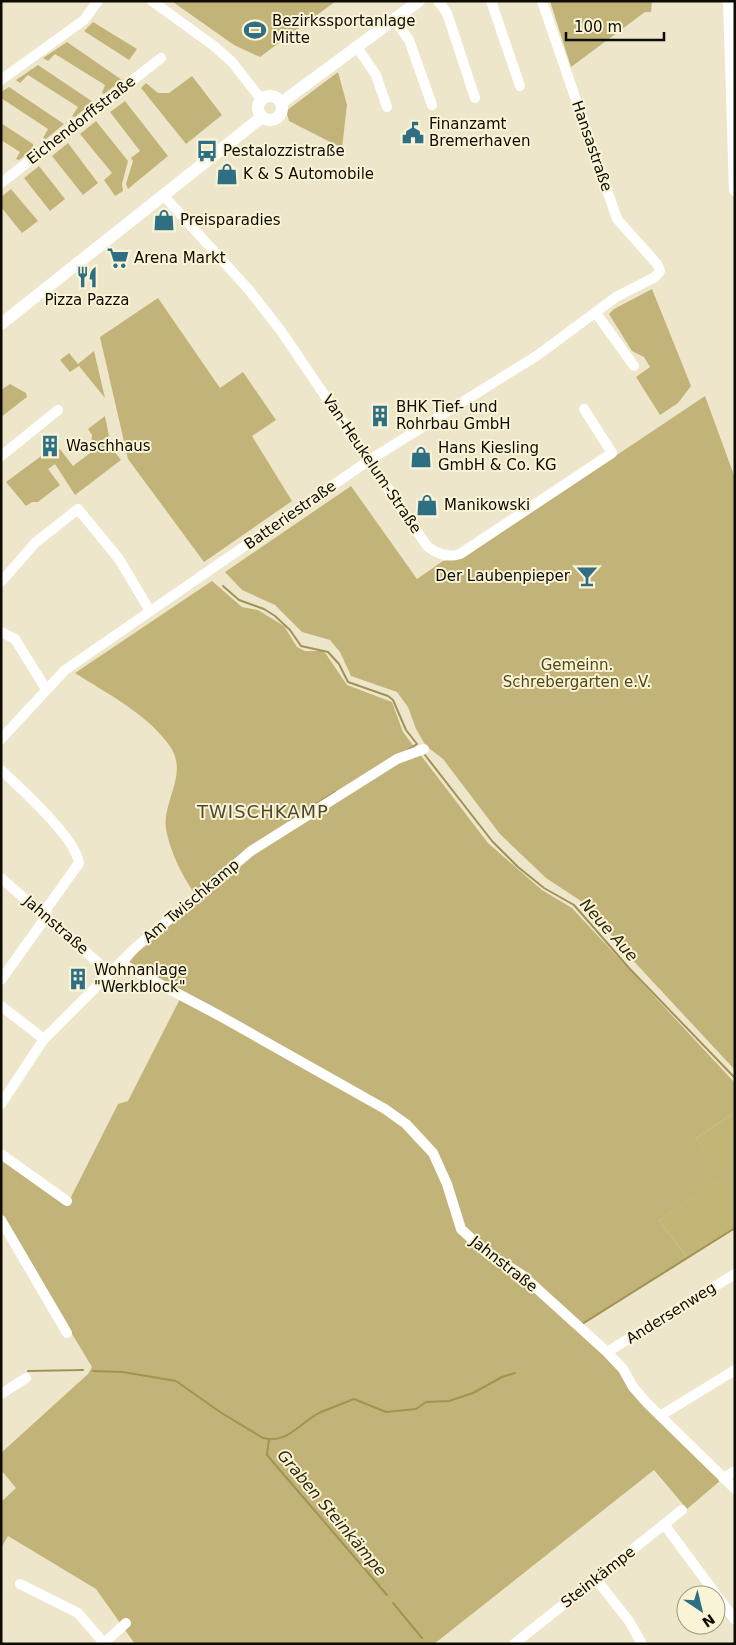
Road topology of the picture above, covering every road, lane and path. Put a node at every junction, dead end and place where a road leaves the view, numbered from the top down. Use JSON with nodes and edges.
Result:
{"nodes":[{"id":1,"x":98,"y":1,"type":"edge"},
{"id":2,"x":152,"y":1,"type":"edge"},
{"id":3,"x":419,"y":1,"type":"edge"},
{"id":4,"x":438,"y":1,"type":"edge"},
{"id":5,"x":490,"y":1,"type":"edge"},
{"id":6,"x":542,"y":1,"type":"edge"},
{"id":7,"x":729,"y":1,"type":"edge"},
{"id":8,"x":394,"y":19,"type":"junction"},
{"id":9,"x":356,"y":47,"type":"junction"},
{"id":10,"x":161,"y":58,"type":"dead end"},
{"id":11,"x":1,"y":80,"type":"edge"},
{"id":12,"x":520,"y":86,"type":"dead end"},
{"id":13,"x":476,"y":98,"type":"dead end"},
{"id":14,"x":261,"y":99,"type":"junction"},
{"id":15,"x":281,"y":102,"type":"junction"},
{"id":16,"x":432,"y":105,"type":"dead end"},
{"id":17,"x":387,"y":106,"type":"dead end"},
{"id":18,"x":262,"y":117,"type":"junction"},
{"id":19,"x":1,"y":183,"type":"edge"},
{"id":20,"x":735,"y":190,"type":"edge"},
{"id":21,"x":164,"y":196,"type":"junction"},
{"id":22,"x":655,"y":277,"type":"joint"},
{"id":23,"x":596,"y":313,"type":"junction"},
{"id":24,"x":1,"y":324,"type":"edge"},
{"id":25,"x":634,"y":366,"type":"dead end"},
{"id":26,"x":584,"y":409,"type":"dead end"},
{"id":27,"x":58,"y":410,"type":"dead end"},
{"id":28,"x":1,"y":456,"type":"edge"},
{"id":29,"x":368,"y":461,"type":"junction"},
{"id":30,"x":1,"y":582,"type":"edge"},
{"id":31,"x":150,"y":611,"type":"junction"},
{"id":32,"x":1,"y":632,"type":"edge"},
{"id":33,"x":46,"y":688,"type":"junction"},
{"id":34,"x":1,"y":739,"type":"edge"},
{"id":35,"x":424,"y":749,"type":"dead end"},
{"id":36,"x":1,"y":770,"type":"edge"},
{"id":37,"x":1,"y":878,"type":"edge"},
{"id":38,"x":46,"y":917,"type":"junction"},
{"id":39,"x":120,"y":963,"type":"junction"},
{"id":40,"x":110,"y":972,"type":"junction"},
{"id":41,"x":1,"y":980,"type":"edge"},
{"id":42,"x":1,"y":1006,"type":"edge"},
{"id":43,"x":44,"y":1039,"type":"junction"},
{"id":44,"x":1,"y":1104,"type":"edge"},
{"id":45,"x":1,"y":1154,"type":"edge"},
{"id":46,"x":67,"y":1201,"type":"dead end"},
{"id":47,"x":1,"y":1220,"type":"edge"},
{"id":48,"x":735,"y":1274,"type":"edge"},
{"id":49,"x":68,"y":1333,"type":"dead end"},
{"id":50,"x":607,"y":1352,"type":"junction"},
{"id":51,"x":735,"y":1370,"type":"edge"},
{"id":52,"x":26,"y":1378,"type":"dead end"},
{"id":53,"x":1,"y":1394,"type":"edge"},
{"id":54,"x":660,"y":1416,"type":"junction"},
{"id":55,"x":735,"y":1470,"type":"edge"},
{"id":56,"x":723,"y":1478,"type":"junction"},
{"id":57,"x":735,"y":1489,"type":"edge"},
{"id":58,"x":682,"y":1510,"type":"dead end"},
{"id":59,"x":664,"y":1524,"type":"junction"},
{"id":60,"x":596,"y":1579,"type":"junction"},
{"id":61,"x":20,"y":1584,"type":"dead end"},
{"id":62,"x":735,"y":1620,"type":"edge"},
{"id":63,"x":126,"y":1623,"type":"dead end"},
{"id":64,"x":103,"y":1643,"type":"edge"},
{"id":65,"x":514,"y":1644,"type":"edge"},
{"id":66,"x":642,"y":1644,"type":"edge"}],
"edges":[{"from":1,"to":11,"type":"street"},
{"from":2,"to":14,"type":"street"},
{"from":3,"to":8,"type":"main road"},
{"from":4,"to":13,"type":"street"},
{"from":5,"to":12,"type":"street"},
{"from":6,"to":22,"type":"street","name":"Hansastraße"},
{"from":7,"to":20,"type":"main road"},
{"from":8,"to":9,"type":"main road"},
{"from":8,"to":16,"type":"street"},
{"from":9,"to":15,"type":"main road"},
{"from":9,"to":17,"type":"street"},
{"from":10,"to":19,"type":"street","name":"Eichendorffstraße"},
{"from":14,"to":15,"type":"main road"},
{"from":14,"to":18,"type":"main road"},
{"from":15,"to":18,"type":"main road"},
{"from":18,"to":21,"type":"main road"},
{"from":21,"to":24,"type":"main road"},
{"from":21,"to":29,"type":"street","name":"Van-Heukelum-Straße"},
{"from":22,"to":23,"type":"street","name":"Batteriestraße"},
{"from":23,"to":25,"type":"street"},
{"from":23,"to":29,"type":"street","name":"Batteriestraße"},
{"from":26,"to":29,"type":"street","name":"Van-Heukelum-Straße"},
{"from":27,"to":28,"type":"street"},
{"from":29,"to":31,"type":"street","name":"Batteriestraße"},
{"from":30,"to":31,"type":"street"},
{"from":31,"to":33,"type":"street","name":"Batteriestraße"},
{"from":32,"to":33,"type":"street"},
{"from":33,"to":34,"type":"street","name":"Batteriestraße"},
{"from":35,"to":39,"type":"street","name":"Am Twischkamp"},
{"from":36,"to":38,"type":"street"},
{"from":37,"to":38,"type":"street","name":"Jahnstraße"},
{"from":38,"to":40,"type":"street","name":"Jahnstraße"},
{"from":38,"to":41,"type":"street"},
{"from":39,"to":40,"type":"street","name":"Am Twischkamp"},
{"from":39,"to":50,"type":"street","name":"Jahnstraße"},
{"from":40,"to":43,"type":"street","name":"Am Twischkamp"},
{"from":42,"to":43,"type":"street"},
{"from":43,"to":44,"type":"street","name":"Am Twischkamp"},
{"from":45,"to":46,"type":"street"},
{"from":47,"to":49,"type":"street"},
{"from":48,"to":50,"type":"street","name":"Andersenweg"},
{"from":50,"to":54,"type":"street","name":"Jahnstraße"},
{"from":51,"to":54,"type":"street"},
{"from":52,"to":53,"type":"street"},
{"from":54,"to":56,"type":"street","name":"Jahnstraße"},
{"from":55,"to":56,"type":"street"},
{"from":56,"to":57,"type":"street","name":"Jahnstraße"},
{"from":58,"to":59,"type":"street","name":"Steinkämpe"},
{"from":59,"to":60,"type":"street","name":"Steinkämpe"},
{"from":59,"to":62,"type":"street"},
{"from":60,"to":65,"type":"street","name":"Steinkämpe"},
{"from":60,"to":66,"type":"street"},
{"from":61,"to":64,"type":"street"},
{"from":63,"to":64,"type":"street"}]}
